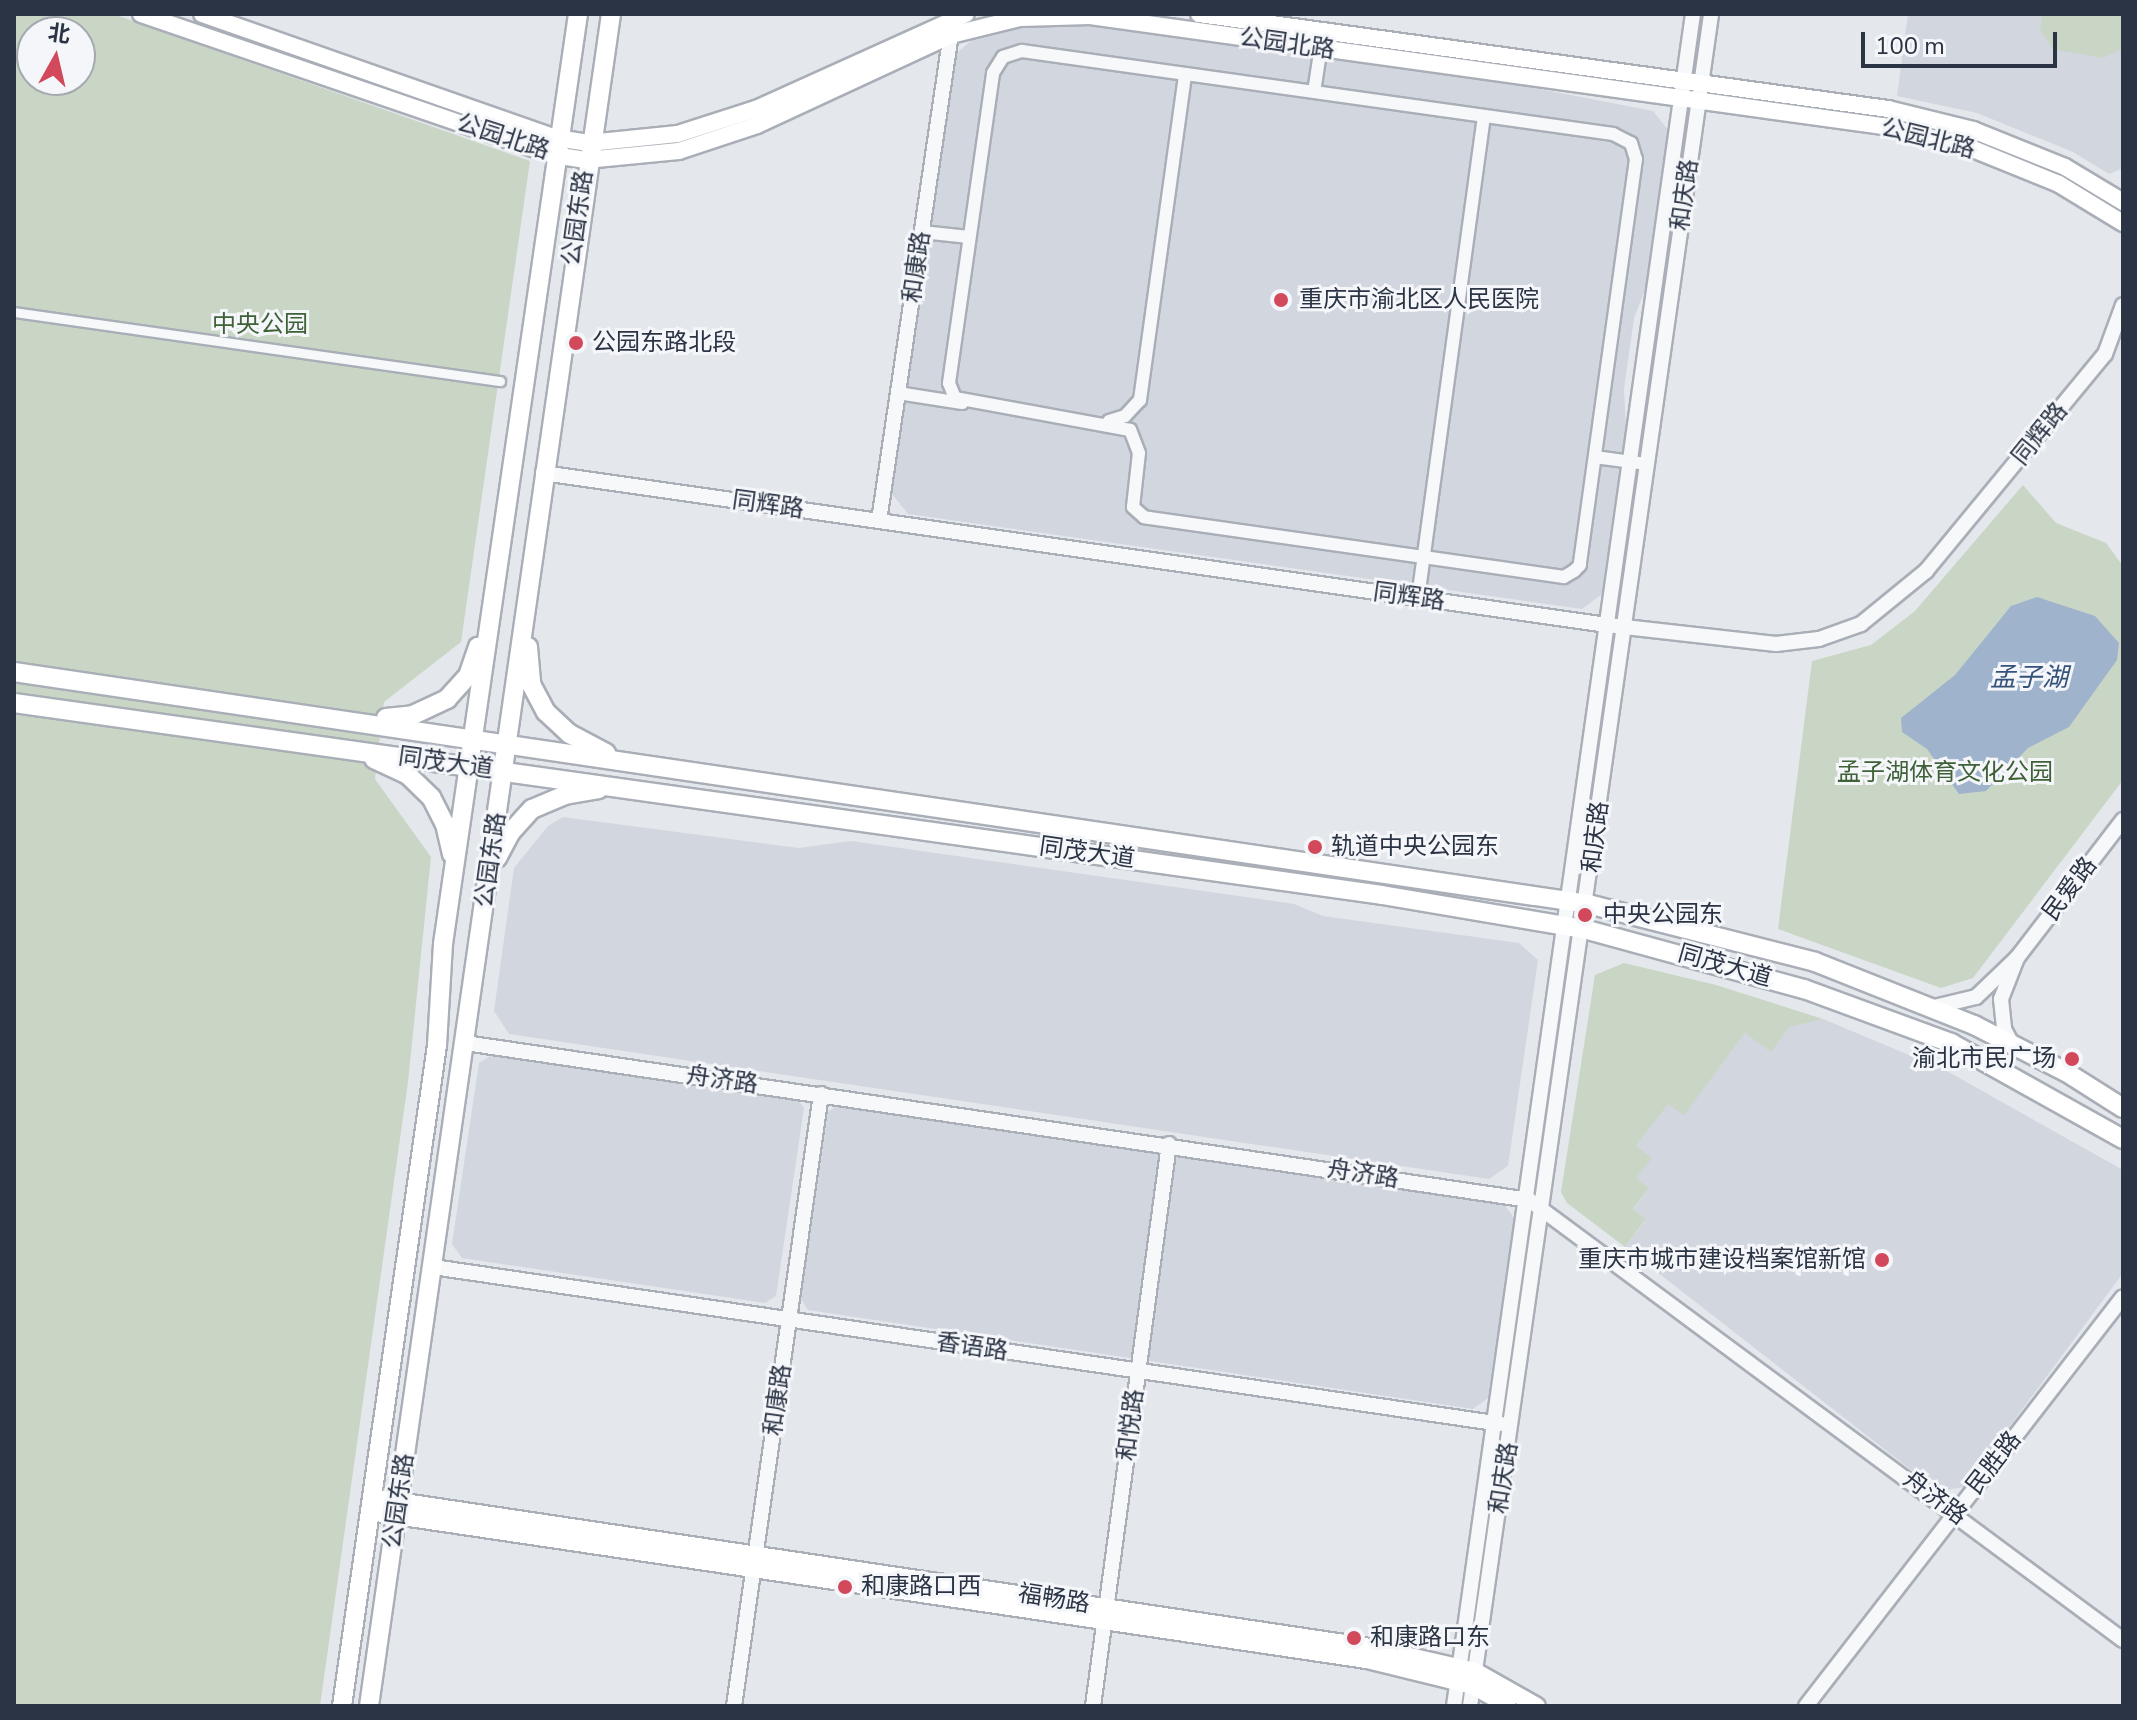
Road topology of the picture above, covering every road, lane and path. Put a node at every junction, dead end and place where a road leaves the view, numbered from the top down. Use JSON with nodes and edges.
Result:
{"nodes":[{"id":1,"x":141,"y":14,"type":"edge"},
{"id":2,"x":202,"y":14,"type":"edge"},
{"id":3,"x":578,"y":14,"type":"edge"},
{"id":4,"x":611,"y":14,"type":"edge"},
{"id":5,"x":1199,"y":14,"type":"edge"},
{"id":6,"x":1693,"y":14,"type":"edge"},
{"id":7,"x":1711,"y":14,"type":"edge"},
{"id":8,"x":958,"y":15,"type":"edge"},
{"id":9,"x":951,"y":35,"type":"junction"},
{"id":10,"x":1322,"y":40,"type":"junction"},
{"id":11,"x":1185,"y":74,"type":"junction"},
{"id":12,"x":1691,"y":91,"type":"junction"},
{"id":13,"x":1314,"y":92,"type":"junction"},
{"id":14,"x":1484,"y":116,"type":"junction"},
{"id":15,"x":556,"y":147,"type":"junction"},
{"id":16,"x":588,"y":152,"type":"junction"},
{"id":17,"x":2123,"y":202,"type":"edge"},
{"id":18,"x":2123,"y":223,"type":"edge"},
{"id":19,"x":922,"y":232,"type":"junction"},
{"id":20,"x":969,"y":237,"type":"junction"},
{"id":21,"x":2123,"y":305,"type":"edge"},
{"id":22,"x":14,"y":312,"type":"edge"},
{"id":23,"x":500,"y":381,"type":"dead end"},
{"id":24,"x":898,"y":393,"type":"junction"},
{"id":25,"x":962,"y":403,"type":"junction"},
{"id":26,"x":1100,"y":422,"type":"junction"},
{"id":27,"x":1595,"y":457,"type":"junction"},
{"id":28,"x":1630,"y":462,"type":"junction"},
{"id":29,"x":1646,"y":464,"type":"junction"},
{"id":30,"x":543,"y":473,"type":"junction"},
{"id":31,"x":879,"y":521,"type":"junction"},
{"id":32,"x":1424,"y":557,"type":"junction"},
{"id":33,"x":1418,"y":598,"type":"junction"},
{"id":34,"x":491,"y":610,"type":"junction"},
{"id":35,"x":524,"y":616,"type":"junction"},
{"id":36,"x":1615,"y":626,"type":"junction"},
{"id":37,"x":14,"y":672,"type":"edge"},
{"id":38,"x":14,"y":703,"type":"edge"},
{"id":39,"x":360,"y":721,"type":"junction"},
{"id":40,"x":474,"y":739,"type":"junction"},
{"id":41,"x":508,"y":744,"type":"junction"},
{"id":42,"x":357,"y":751,"type":"junction"},
{"id":43,"x":619,"y":760,"type":"junction"},
{"id":44,"x":469,"y":766,"type":"junction"},
{"id":45,"x":504,"y":771,"type":"junction"},
{"id":46,"x":617,"y":786,"type":"junction"},
{"id":47,"x":2123,"y":820,"type":"edge"},
{"id":48,"x":454,"y":866,"type":"junction"},
{"id":49,"x":490,"y":871,"type":"junction"},
{"id":50,"x":1578,"y":902,"type":"junction"},
{"id":51,"x":1574,"y":927,"type":"junction"},
{"id":52,"x":2017,"y":958,"type":"junction"},
{"id":53,"x":1929,"y":1007,"type":"junction"},
{"id":54,"x":465,"y":1043,"type":"junction"},
{"id":55,"x":2013,"y":1045,"type":"junction"},
{"id":56,"x":821,"y":1094,"type":"junction"},
{"id":57,"x":2123,"y":1108,"type":"edge"},
{"id":58,"x":2123,"y":1139,"type":"edge"},
{"id":59,"x":1169,"y":1144,"type":"junction"},
{"id":60,"x":1529,"y":1200,"type":"junction"},
{"id":61,"x":1544,"y":1206,"type":"junction"},
{"id":62,"x":433,"y":1267,"type":"junction"},
{"id":63,"x":2123,"y":1297,"type":"edge"},
{"id":64,"x":789,"y":1320,"type":"junction"},
{"id":65,"x":1138,"y":1371,"type":"junction"},
{"id":66,"x":1494,"y":1424,"type":"junction"},
{"id":67,"x":1512,"y":1426,"type":"junction"},
{"id":68,"x":370,"y":1504,"type":"junction"},
{"id":69,"x":398,"y":1508,"type":"junction"},
{"id":70,"x":1955,"y":1513,"type":"junction"},
{"id":71,"x":755,"y":1561,"type":"junction"},
{"id":72,"x":1106,"y":1614,"type":"junction"},
{"id":73,"x":2123,"y":1640,"type":"edge"},
{"id":74,"x":1466,"y":1676,"type":"junction"},
{"id":75,"x":342,"y":1706,"type":"edge"},
{"id":76,"x":369,"y":1706,"type":"edge"},
{"id":77,"x":734,"y":1706,"type":"edge"},
{"id":78,"x":1093,"y":1706,"type":"edge"},
{"id":79,"x":1454,"y":1706,"type":"edge"},
{"id":80,"x":1470,"y":1706,"type":"edge"},
{"id":81,"x":1508,"y":1706,"type":"edge"},
{"id":82,"x":1537,"y":1706,"type":"edge"},
{"id":83,"x":1806,"y":1706,"type":"edge"}],
"edges":[{"from":1,"to":15,"type":"main road","name":"公园北路"},
{"from":2,"to":15,"type":"main road","name":"公园北路"},
{"from":3,"to":15,"type":"main road","name":"公园东路"},
{"from":4,"to":16,"type":"main road","name":"公园东路"},
{"from":5,"to":10,"type":"main road","name":"公园北路"},
{"from":6,"to":12,"type":"street","name":"和庆路"},
{"from":7,"to":12,"type":"street","name":"和庆路"},
{"from":8,"to":9,"type":"street","name":"和康路"},
{"from":8,"to":16,"type":"main road","name":"公园北路"},
{"from":9,"to":10,"type":"main road","name":"公园北路"},
{"from":9,"to":16,"type":"main road","name":"公园北路"},
{"from":9,"to":19,"type":"street","name":"和康路"},
{"from":10,"to":12,"type":"main road","name":"公园北路"},
{"from":10,"to":13,"type":"street"},
{"from":11,"to":13,"type":"street"},
{"from":11,"to":20,"type":"street"},
{"from":11,"to":26,"type":"street"},
{"from":12,"to":17,"type":"main road","name":"公园北路"},
{"from":12,"to":18,"type":"main road","name":"公园北路"},
{"from":12,"to":28,"type":"street","name":"和庆路"},
{"from":12,"to":29,"type":"street","name":"和庆路"},
{"from":13,"to":14,"type":"street"},
{"from":14,"to":27,"type":"street"},
{"from":14,"to":32,"type":"street"},
{"from":15,"to":16,"type":"main road","name":"公园北路"},
{"from":15,"to":34,"type":"main road","name":"公园东路"},
{"from":16,"to":30,"type":"main road","name":"公园东路"},
{"from":19,"to":20,"type":"street"},
{"from":19,"to":24,"type":"street","name":"和康路"},
{"from":20,"to":25,"type":"street"},
{"from":21,"to":36,"type":"street","name":"同辉路"},
{"from":22,"to":23,"type":"street"},
{"from":24,"to":25,"type":"street"},
{"from":24,"to":31,"type":"street","name":"和康路"},
{"from":25,"to":26,"type":"street"},
{"from":26,"to":32,"type":"street"},
{"from":27,"to":28,"type":"street"},
{"from":27,"to":32,"type":"street"},
{"from":28,"to":29,"type":"street"},
{"from":28,"to":36,"type":"street","name":"和庆路"},
{"from":29,"to":36,"type":"street","name":"和庆路"},
{"from":30,"to":31,"type":"street","name":"同辉路"},
{"from":30,"to":35,"type":"main road","name":"公园东路"},
{"from":31,"to":33,"type":"street","name":"同辉路"},
{"from":32,"to":33,"type":"street"},
{"from":33,"to":36,"type":"street","name":"同辉路"},
{"from":34,"to":39,"type":"main road"},
{"from":34,"to":40,"type":"main road","name":"公园东路"},
{"from":35,"to":41,"type":"main road","name":"公园东路"},
{"from":35,"to":43,"type":"main road"},
{"from":36,"to":50,"type":"street","name":"和庆路"},
{"from":37,"to":39,"type":"main road","name":"同茂大道"},
{"from":38,"to":42,"type":"main road","name":"同茂大道"},
{"from":39,"to":40,"type":"main road","name":"同茂大道"},
{"from":40,"to":41,"type":"main road","name":"同茂大道"},
{"from":40,"to":44,"type":"main road","name":"公园东路"},
{"from":41,"to":43,"type":"main road","name":"同茂大道"},
{"from":41,"to":45,"type":"main road","name":"公园东路"},
{"from":42,"to":44,"type":"main road","name":"同茂大道"},
{"from":42,"to":48,"type":"main road"},
{"from":43,"to":50,"type":"main road","name":"同茂大道"},
{"from":44,"to":45,"type":"main road","name":"同茂大道"},
{"from":44,"to":48,"type":"main road","name":"公园东路"},
{"from":45,"to":46,"type":"main road","name":"同茂大道"},
{"from":45,"to":49,"type":"main road","name":"公园东路"},
{"from":46,"to":49,"type":"main road"},
{"from":46,"to":51,"type":"main road","name":"同茂大道"},
{"from":47,"to":52,"type":"street","name":"民爱路"},
{"from":48,"to":68,"type":"main road","name":"公园东路"},
{"from":49,"to":54,"type":"main road","name":"公园东路"},
{"from":50,"to":51,"type":"street","name":"和庆路"},
{"from":50,"to":53,"type":"main road","name":"同茂大道"},
{"from":51,"to":58,"type":"main road","name":"同茂大道"},
{"from":51,"to":60,"type":"street","name":"和庆路"},
{"from":51,"to":61,"type":"street","name":"和庆路"},
{"from":52,"to":53,"type":"street"},
{"from":52,"to":55,"type":"street"},
{"from":53,"to":55,"type":"main road","name":"同茂大道"},
{"from":54,"to":56,"type":"street","name":"舟济路"},
{"from":54,"to":62,"type":"main road","name":"公园东路"},
{"from":55,"to":57,"type":"main road","name":"同茂大道"},
{"from":56,"to":59,"type":"street","name":"舟济路"},
{"from":56,"to":64,"type":"street","name":"和康路"},
{"from":59,"to":60,"type":"street","name":"舟济路"},
{"from":59,"to":65,"type":"street","name":"和悦路"},
{"from":60,"to":61,"type":"street","name":"舟济路"},
{"from":60,"to":66,"type":"street","name":"和庆路"},
{"from":61,"to":67,"type":"street","name":"和庆路"},
{"from":61,"to":70,"type":"street","name":"舟济路"},
{"from":62,"to":64,"type":"street","name":"香语路"},
{"from":62,"to":69,"type":"main road","name":"公园东路"},
{"from":63,"to":70,"type":"street","name":"民胜路"},
{"from":64,"to":65,"type":"street","name":"香语路"},
{"from":64,"to":71,"type":"street","name":"和康路"},
{"from":65,"to":66,"type":"street","name":"香语路"},
{"from":65,"to":72,"type":"street","name":"和悦路"},
{"from":66,"to":67,"type":"street","name":"香语路"},
{"from":66,"to":74,"type":"street","name":"和庆路"},
{"from":67,"to":74,"type":"street","name":"和庆路"},
{"from":68,"to":69,"type":"main road","name":"福畅路"},
{"from":68,"to":75,"type":"main road","name":"公园东路"},
{"from":69,"to":71,"type":"main road","name":"福畅路"},
{"from":69,"to":76,"type":"main road","name":"公园东路"},
{"from":70,"to":73,"type":"street","name":"舟济路"},
{"from":70,"to":83,"type":"street","name":"民胜路"},
{"from":71,"to":72,"type":"main road","name":"福畅路"},
{"from":71,"to":77,"type":"street","name":"和康路"},
{"from":72,"to":74,"type":"main road","name":"福畅路"},
{"from":72,"to":78,"type":"street","name":"和悦路"},
{"from":74,"to":79,"type":"street","name":"和庆路"},
{"from":74,"to":80,"type":"street","name":"和庆路"},
{"from":74,"to":81,"type":"main road","name":"福畅路"},
{"from":74,"to":82,"type":"main road","name":"福畅路"}]}
